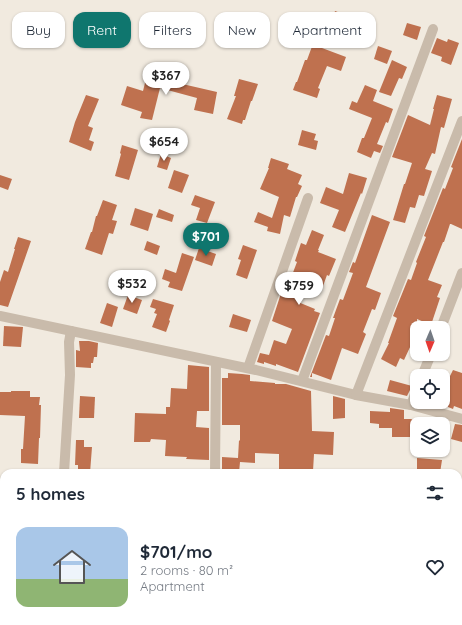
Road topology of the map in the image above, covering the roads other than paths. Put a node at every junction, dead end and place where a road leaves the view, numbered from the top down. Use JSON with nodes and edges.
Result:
{"nodes":[{"id":1,"x":433,"y":29,"type":"dead end"},
{"id":2,"x":462,"y":121,"type":"edge"},
{"id":3,"x":308,"y":198,"type":"dead end"},
{"id":4,"x":462,"y":273,"type":"edge"},
{"id":5,"x":0,"y":316,"type":"edge"},
{"id":6,"x":444,"y":321,"type":"edge"},
{"id":7,"x":71,"y":331,"type":"junction"},
{"id":8,"x":216,"y":362,"type":"junction"},
{"id":9,"x":248,"y":368,"type":"junction"},
{"id":10,"x":302,"y":381,"type":"junction"},
{"id":11,"x":356,"y":395,"type":"junction"},
{"id":12,"x":410,"y":405,"type":"edge"},
{"id":13,"x":426,"y":409,"type":"edge"},
{"id":14,"x":462,"y":419,"type":"edge"},
{"id":15,"x":64,"y":469,"type":"edge"},
{"id":16,"x":215,"y":469,"type":"edge"}],
"edges":[{"from":1,"to":10,"type":"street"},
{"from":2,"to":11,"type":"street"},
{"from":3,"to":9,"type":"street"},
{"from":4,"to":6,"type":"street"},
{"from":5,"to":7,"type":"street"},
{"from":7,"to":8,"type":"street"},
{"from":7,"to":15,"type":"street"},
{"from":8,"to":9,"type":"street"},
{"from":8,"to":16,"type":"street"},
{"from":9,"to":10,"type":"street"},
{"from":10,"to":11,"type":"street"},
{"from":11,"to":12,"type":"street"},
{"from":13,"to":14,"type":"street"}]}
